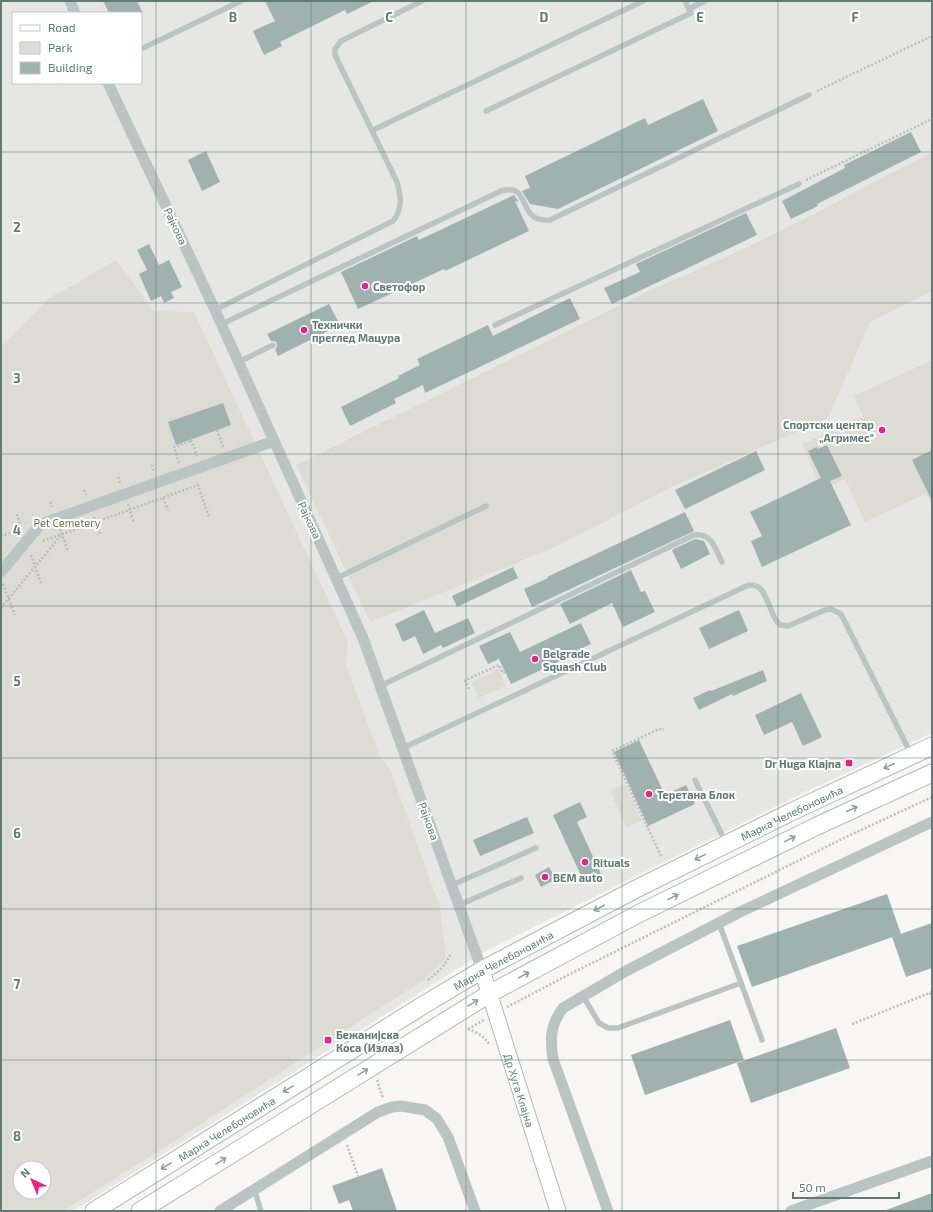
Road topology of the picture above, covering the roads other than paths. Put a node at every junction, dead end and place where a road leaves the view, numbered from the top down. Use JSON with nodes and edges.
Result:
{"nodes":[{"id":1,"x":70,"y":1,"type":"edge"},
{"id":2,"x":241,"y":1,"type":"edge"},
{"id":3,"x":422,"y":1,"type":"edge"},
{"id":4,"x":643,"y":1,"type":"edge"},
{"id":5,"x":685,"y":1,"type":"edge"},
{"id":6,"x":705,"y":1,"type":"edge"},
{"id":7,"x":689,"y":9,"type":"junction"},
{"id":8,"x":75,"y":12,"type":"edge"},
{"id":9,"x":142,"y":49,"type":"edge"},
{"id":10,"x":108,"y":84,"type":"edge"},
{"id":11,"x":809,"y":95,"type":"road end"},
{"id":12,"x":486,"y":110,"type":"dead end"},
{"id":13,"x":373,"y":130,"type":"junction"},
{"id":14,"x":798,"y":184,"type":"road end"},
{"id":15,"x":215,"y":310,"type":"junction"},
{"id":16,"x":222,"y":324,"type":"junction"},
{"id":17,"x":495,"y":325,"type":"dead end"},
{"id":18,"x":273,"y":346,"type":"dead end"},
{"id":19,"x":239,"y":362,"type":"junction"},
{"id":20,"x":274,"y":441,"type":"junction"},
{"id":21,"x":486,"y":506,"type":"dead end"},
{"id":22,"x":722,"y":562,"type":"dead end"},
{"id":23,"x":1,"y":572,"type":"edge"},
{"id":24,"x":337,"y":578,"type":"junction"},
{"id":25,"x":380,"y":686,"type":"junction"},
{"id":26,"x":932,"y":746,"type":"edge"},
{"id":27,"x":403,"y":748,"type":"junction"},
{"id":28,"x":912,"y":755,"type":"junction"},
{"id":29,"x":932,"y":772,"type":"edge"},
{"id":30,"x":696,"y":780,"type":"dead end"},
{"id":31,"x":932,"y":822,"type":"edge"},
{"id":32,"x":727,"y":844,"type":"junction"},
{"id":33,"x":536,"y":848,"type":"dead end"},
{"id":34,"x":521,"y":878,"type":"dead end"},
{"id":35,"x":452,"y":885,"type":"junction"},
{"id":36,"x":459,"y":905,"type":"junction"},
{"id":37,"x":720,"y":923,"type":"junction"},
{"id":38,"x":482,"y":970,"type":"junction"},
{"id":39,"x":741,"y":983,"type":"junction"},
{"id":40,"x":489,"y":994,"type":"junction"},
{"id":41,"x":583,"y":996,"type":"junction"},
{"id":42,"x":762,"y":1040,"type":"dead end"},
{"id":43,"x":932,"y":1161,"type":"edge"},
{"id":44,"x":254,"y":1189,"type":"junction"},
{"id":45,"x":94,"y":1211,"type":"edge"},
{"id":46,"x":140,"y":1211,"type":"edge"},
{"id":47,"x":220,"y":1211,"type":"edge"},
{"id":48,"x":261,"y":1211,"type":"edge"},
{"id":49,"x":475,"y":1211,"type":"edge"},
{"id":50,"x":558,"y":1211,"type":"edge"},
{"id":51,"x":608,"y":1211,"type":"edge"},
{"id":52,"x":791,"y":1211,"type":"edge"}],
"edges":[{"from":1,"to":8,"type":"street"},
{"from":2,"to":9,"type":"lane"},
{"from":3,"to":13,"type":"lane"},
{"from":4,"to":13,"type":"lane"},
{"from":5,"to":7,"type":"lane"},
{"from":6,"to":7,"type":"lane"},
{"from":7,"to":12,"type":"lane"},
{"from":10,"to":15,"type":"street","name":"Рајкова"},
{"from":11,"to":16,"type":"lane"},
{"from":13,"to":15,"type":"lane"},
{"from":14,"to":17,"type":"lane"},
{"from":15,"to":16,"type":"street","name":"Рајкова"},
{"from":16,"to":19,"type":"street","name":"Рајкова"},
{"from":18,"to":19,"type":"lane"},
{"from":19,"to":20,"type":"street","name":"Рајкова"},
{"from":20,"to":23,"type":"street"},
{"from":20,"to":24,"type":"street","name":"Рајкова"},
{"from":21,"to":24,"type":"lane"},
{"from":22,"to":25,"type":"lane"},
{"from":24,"to":25,"type":"street","name":"Рајкова"},
{"from":25,"to":27,"type":"street","name":"Рајкова"},
{"from":26,"to":28,"type":"main road","name":"Марка Челебоновића"},
{"from":27,"to":28,"type":"lane"},
{"from":27,"to":35,"type":"street","name":"Рајкова"},
{"from":28,"to":32,"type":"main road","name":"Марка Челебоновића","one_way":true},
{"from":40,"to":29,"type":"main road","name":"Марка Челебоновића","one_way":true},
{"from":30,"to":32,"type":"lane"},
{"from":31,"to":37,"type":"street"},
{"from":32,"to":38,"type":"main road","name":"Марка Челебоновића","one_way":true},
{"from":33,"to":35,"type":"lane"},
{"from":34,"to":36,"type":"lane"},
{"from":35,"to":36,"type":"street","name":"Рајкова"},
{"from":36,"to":38,"type":"street","name":"Рајкова"},
{"from":37,"to":39,"type":"lane"},
{"from":37,"to":41,"type":"street"},
{"from":38,"to":40,"type":"main road","name":"Др Хуга Клајна"},
{"from":38,"to":45,"type":"main road","name":"Марка Челебоновића","one_way":true},
{"from":39,"to":41,"type":"lane"},
{"from":39,"to":42,"type":"lane"},
{"from":46,"to":40,"type":"main road","name":"Марка Челебоновића","one_way":true},
{"from":40,"to":50,"type":"main road","name":"Др Хуга Клајна"},
{"from":41,"to":51,"type":"street"},
{"from":43,"to":52,"type":"street"},
{"from":44,"to":47,"type":"street"},
{"from":44,"to":48,"type":"lane"},
{"from":44,"to":49,"type":"street"}]}
